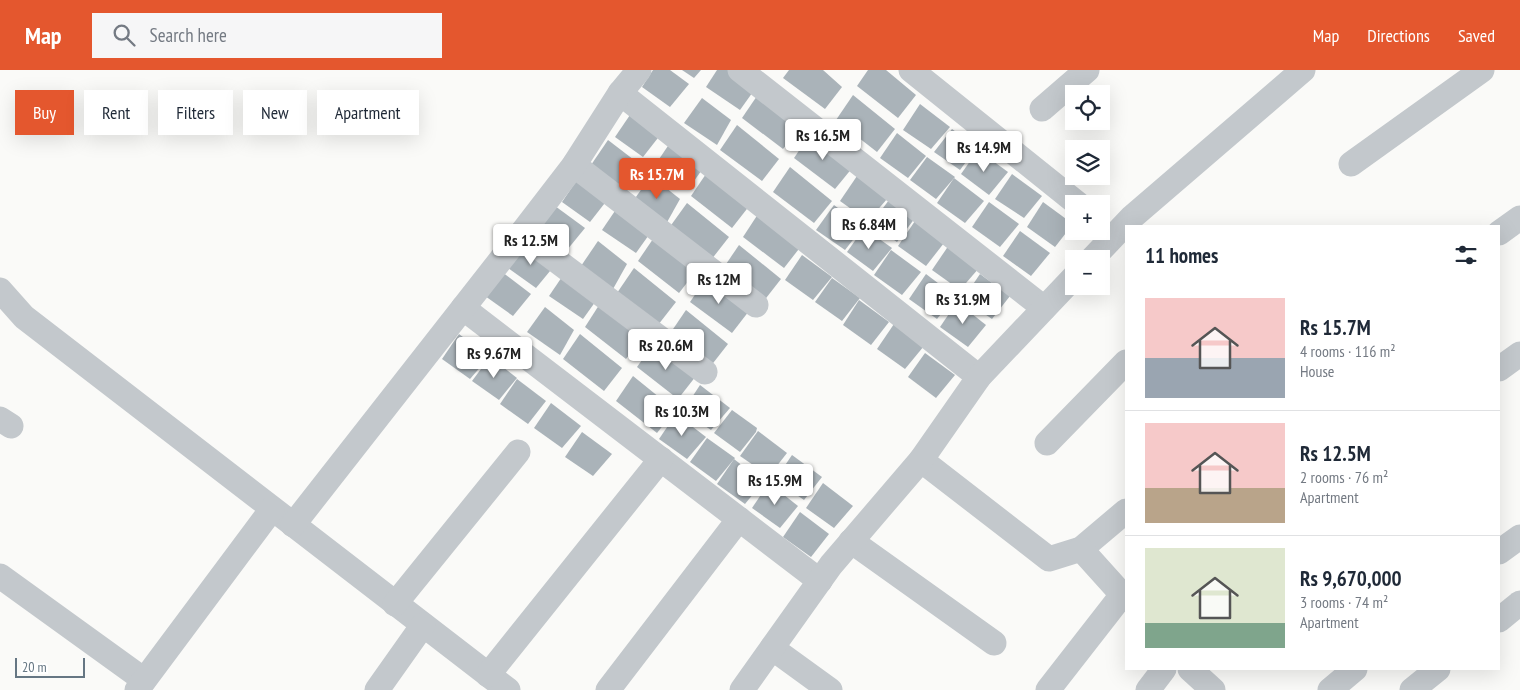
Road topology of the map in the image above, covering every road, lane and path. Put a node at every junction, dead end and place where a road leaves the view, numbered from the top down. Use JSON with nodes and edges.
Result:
{"nodes":[{"id":1,"x":639,"y":70,"type":"edge"},
{"id":2,"x":740,"y":70,"type":"edge"},
{"id":3,"x":912,"y":70,"type":"edge"},
{"id":4,"x":1087,"y":70,"type":"edge"},
{"id":5,"x":1303,"y":70,"type":"edge"},
{"id":6,"x":1482,"y":70,"type":"edge"},
{"id":7,"x":620,"y":93,"type":"junction"},
{"id":8,"x":1042,"y":109,"type":"dead end"},
{"id":9,"x":574,"y":164,"type":"junction"},
{"id":10,"x":1351,"y":164,"type":"dead end"},
{"id":11,"x":1067,"y":195,"type":"edge"},
{"id":12,"x":1520,"y":218,"type":"edge"},
{"id":13,"x":1122,"y":225,"type":"edge"},
{"id":14,"x":1500,"y":232,"type":"edge"},
{"id":15,"x":521,"y":234,"type":"junction"},
{"id":16,"x":1100,"y":250,"type":"edge"},
{"id":17,"x":1065,"y":286,"type":"edge"},
{"id":18,"x":0,"y":290,"type":"edge"},
{"id":19,"x":756,"y":305,"type":"dead end"},
{"id":20,"x":462,"y":308,"type":"junction"},
{"id":21,"x":1044,"y":308,"type":"junction"},
{"id":22,"x":1520,"y":354,"type":"edge"},
{"id":23,"x":1125,"y":363,"type":"edge"},
{"id":24,"x":1500,"y":368,"type":"edge"},
{"id":25,"x":705,"y":372,"type":"dead end"},
{"id":26,"x":979,"y":377,"type":"junction"},
{"id":27,"x":1047,"y":443,"type":"dead end"},
{"id":28,"x":518,"y":452,"type":"dead end"},
{"id":29,"x":660,"y":459,"type":"junction"},
{"id":30,"x":921,"y":460,"type":"junction"},
{"id":31,"x":272,"y":509,"type":"junction"},
{"id":32,"x":1125,"y":512,"type":"edge"},
{"id":33,"x":739,"y":519,"type":"junction"},
{"id":34,"x":293,"y":524,"type":"junction"},
{"id":35,"x":1520,"y":537,"type":"edge"},
{"id":36,"x":851,"y":541,"type":"junction"},
{"id":37,"x":1081,"y":550,"type":"junction"},
{"id":38,"x":1500,"y":551,"type":"edge"},
{"id":39,"x":0,"y":576,"type":"edge"},
{"id":40,"x":820,"y":581,"type":"junction"},
{"id":41,"x":1124,"y":597,"type":"edge"},
{"id":42,"x":1520,"y":603,"type":"edge"},
{"id":43,"x":395,"y":604,"type":"junction"},
{"id":44,"x":1500,"y":619,"type":"edge"},
{"id":45,"x":423,"y":625,"type":"junction"},
{"id":46,"x":994,"y":643,"type":"dead end"},
{"id":47,"x":772,"y":648,"type":"junction"},
{"id":48,"x":1163,"y":670,"type":"edge"},
{"id":49,"x":1191,"y":670,"type":"edge"},
{"id":50,"x":1354,"y":670,"type":"edge"},
{"id":51,"x":1437,"y":670,"type":"edge"},
{"id":52,"x":488,"y":675,"type":"junction"},
{"id":53,"x":140,"y":685,"type":"edge"},
{"id":54,"x":377,"y":690,"type":"edge"},
{"id":55,"x":508,"y":690,"type":"edge"},
{"id":56,"x":608,"y":690,"type":"edge"},
{"id":57,"x":742,"y":690,"type":"edge"},
{"id":58,"x":830,"y":690,"type":"edge"},
{"id":59,"x":1048,"y":690,"type":"edge"},
{"id":60,"x":1148,"y":690,"type":"edge"},
{"id":61,"x":1213,"y":690,"type":"edge"},
{"id":62,"x":1330,"y":690,"type":"edge"},
{"id":63,"x":1412,"y":690,"type":"edge"}],
"edges":[{"from":1,"to":7,"type":"street"},
{"from":2,"to":21,"type":"street"},
{"from":3,"to":11,"type":"street"},
{"from":4,"to":8,"type":"street"},
{"from":5,"to":13,"type":"street"},
{"from":6,"to":10,"type":"street"},
{"from":7,"to":9,"type":"street"},
{"from":7,"to":26,"type":"street"},
{"from":9,"to":15,"type":"street"},
{"from":9,"to":19,"type":"street"},
{"from":12,"to":14,"type":"street"},
{"from":13,"to":16,"type":"street"},
{"from":15,"to":20,"type":"street"},
{"from":15,"to":25,"type":"street"},
{"from":17,"to":21,"type":"street"},
{"from":18,"to":31,"type":"street"},
{"from":20,"to":29,"type":"street"},
{"from":20,"to":34,"type":"street"},
{"from":21,"to":26,"type":"street"},
{"from":22,"to":24,"type":"street"},
{"from":23,"to":27,"type":"street"},
{"from":26,"to":30,"type":"street"},
{"from":28,"to":43,"type":"street"},
{"from":29,"to":33,"type":"street"},
{"from":29,"to":52,"type":"street"},
{"from":30,"to":36,"type":"street"},
{"from":30,"to":37,"type":"street"},
{"from":31,"to":34,"type":"street"},
{"from":31,"to":53,"type":"street"},
{"from":32,"to":37,"type":"street"},
{"from":33,"to":40,"type":"street"},
{"from":33,"to":56,"type":"street"},
{"from":34,"to":43,"type":"street"},
{"from":35,"to":38,"type":"street"},
{"from":36,"to":40,"type":"street"},
{"from":36,"to":46,"type":"street"},
{"from":37,"to":41,"type":"street"},
{"from":39,"to":53,"type":"street"},
{"from":40,"to":47,"type":"street"},
{"from":41,"to":59,"type":"street"},
{"from":42,"to":44,"type":"street"},
{"from":43,"to":45,"type":"street"},
{"from":45,"to":52,"type":"street"},
{"from":45,"to":54,"type":"street"},
{"from":47,"to":57,"type":"street"},
{"from":47,"to":58,"type":"street"},
{"from":48,"to":60,"type":"street"},
{"from":49,"to":61,"type":"street"},
{"from":50,"to":62,"type":"street"},
{"from":51,"to":63,"type":"street"},
{"from":52,"to":55,"type":"street"}]}
